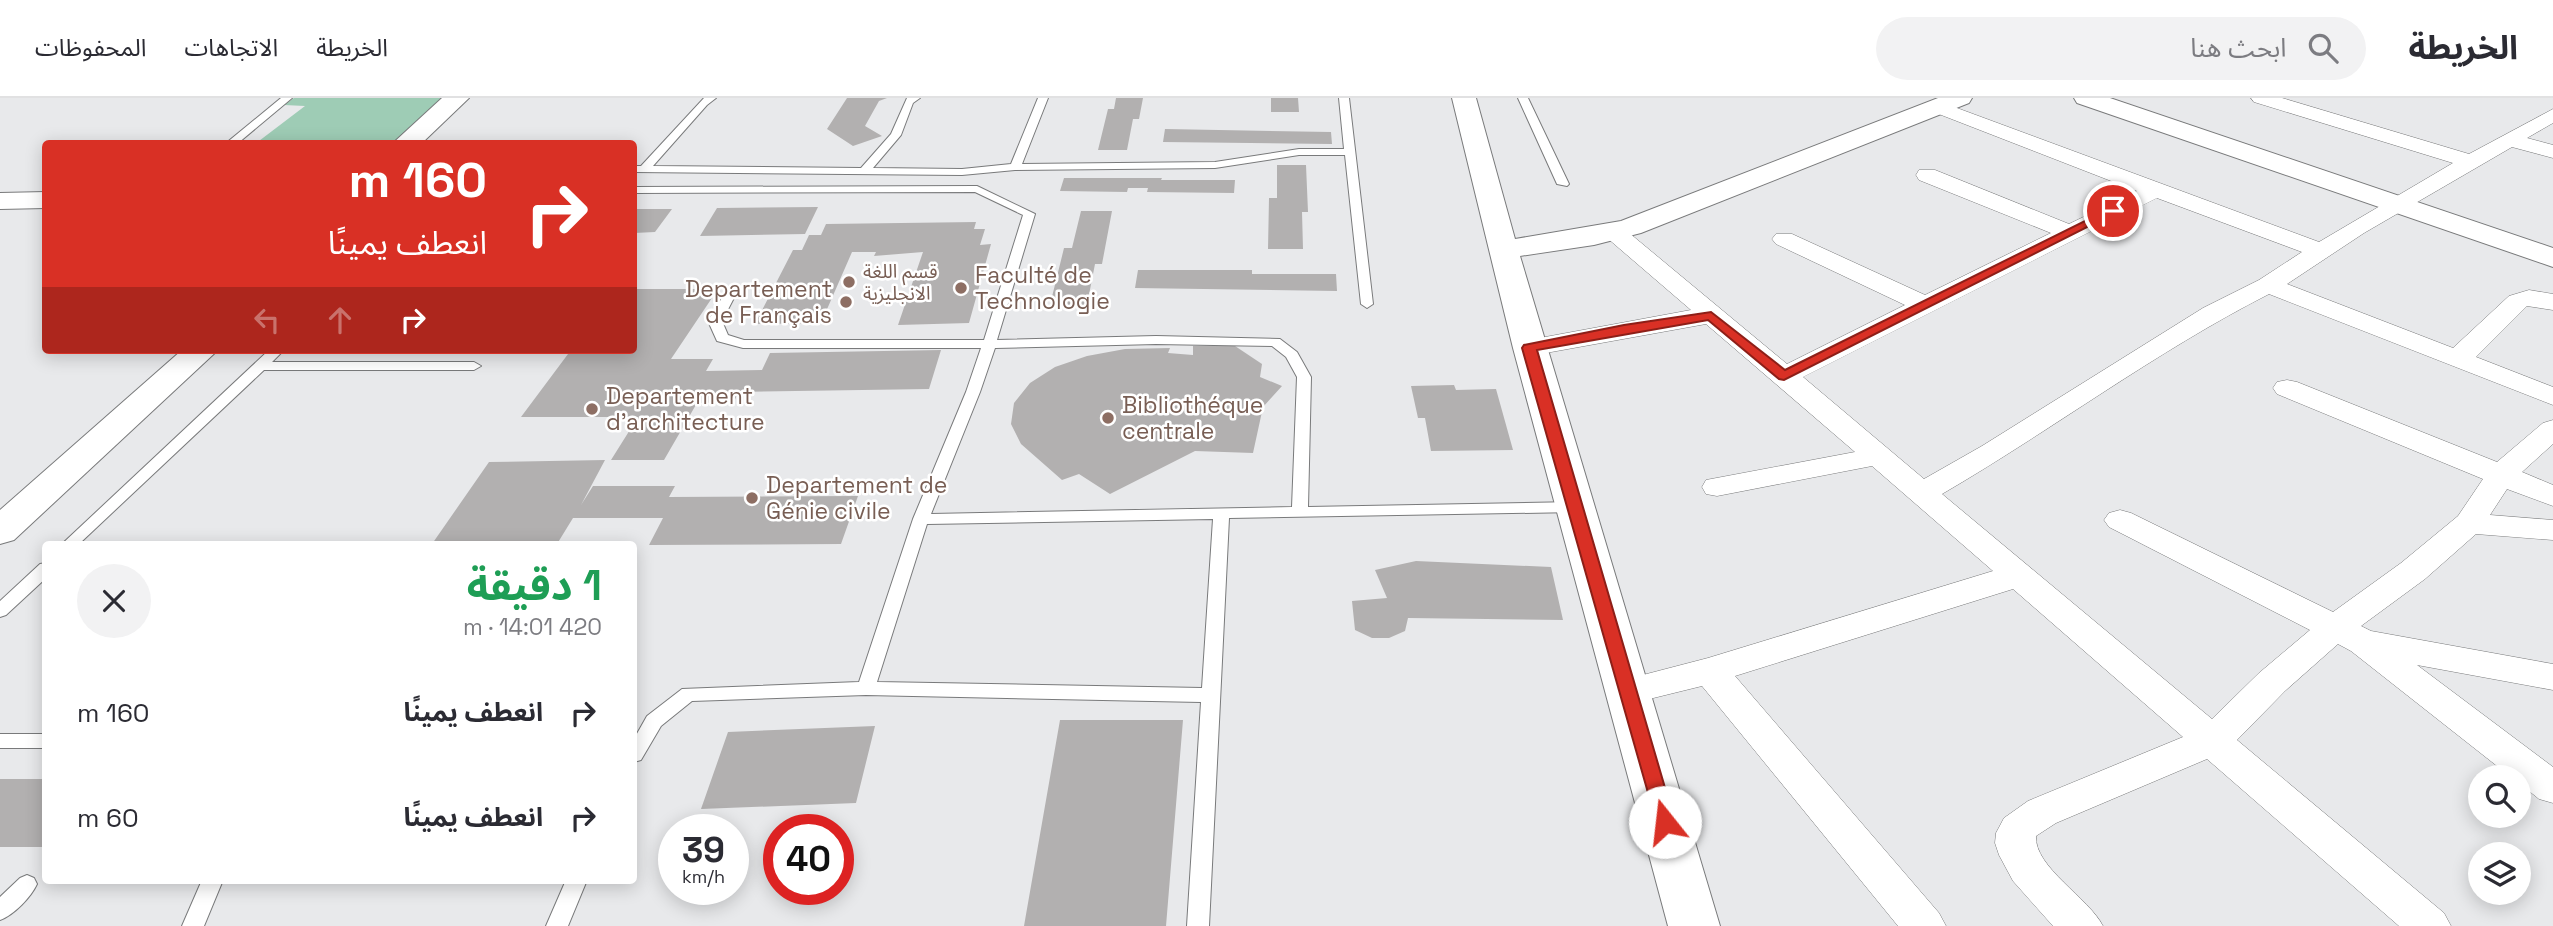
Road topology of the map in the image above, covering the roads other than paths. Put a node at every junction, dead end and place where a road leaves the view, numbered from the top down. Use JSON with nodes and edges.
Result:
{"nodes":[{"id":1,"x":287,"y":98,"type":"edge"},
{"id":2,"x":457,"y":98,"type":"edge"},
{"id":3,"x":477,"y":98,"type":"edge"},
{"id":4,"x":711,"y":98,"type":"edge"},
{"id":5,"x":915,"y":98,"type":"edge"},
{"id":6,"x":1043,"y":98,"type":"edge"},
{"id":7,"x":1344,"y":98,"type":"edge"},
{"id":8,"x":1464,"y":98,"type":"edge"},
{"id":9,"x":1523,"y":98,"type":"edge"},
{"id":10,"x":2086,"y":98,"type":"edge"},
{"id":11,"x":2261,"y":98,"type":"edge"},
{"id":12,"x":2332,"y":98,"type":"edge"},
{"id":13,"x":1949,"y":102,"type":"edge"},
{"id":14,"x":2305,"y":111,"type":"junction"},
{"id":15,"x":2553,"y":115,"type":"edge"},
{"id":16,"x":235,"y":140,"type":"edge"},
{"id":17,"x":410,"y":140,"type":"edge"},
{"id":18,"x":430,"y":140,"type":"edge"},
{"id":19,"x":2513,"y":141,"type":"junction"},
{"id":20,"x":1350,"y":152,"type":"junction"},
{"id":21,"x":2553,"y":152,"type":"edge"},
{"id":22,"x":2472,"y":163,"type":"junction"},
{"id":23,"x":1015,"y":167,"type":"junction"},
{"id":24,"x":639,"y":169,"type":"edge"},
{"id":25,"x":864,"y":171,"type":"junction"},
{"id":26,"x":1927,"y":175,"type":"dead end"},
{"id":27,"x":1563,"y":184,"type":"dead end"},
{"id":28,"x":637,"y":190,"type":"edge"},
{"id":29,"x":2156,"y":190,"type":"junction"},
{"id":30,"x":42,"y":200,"type":"edge"},
{"id":31,"x":0,"y":201,"type":"edge"},
{"id":32,"x":2397,"y":205,"type":"junction"},
{"id":33,"x":1614,"y":232,"type":"junction"},
{"id":34,"x":2070,"y":233,"type":"junction"},
{"id":35,"x":1784,"y":239,"type":"dead end"},
{"id":36,"x":1502,"y":250,"type":"junction"},
{"id":37,"x":2322,"y":251,"type":"junction"},
{"id":38,"x":2553,"y":258,"type":"edge"},
{"id":39,"x":2267,"y":285,"type":"junction"},
{"id":40,"x":730,"y":294,"type":"dead end"},
{"id":41,"x":2553,"y":302,"type":"edge"},
{"id":42,"x":1367,"y":304,"type":"dead end"},
{"id":43,"x":1925,"y":305,"type":"junction"},
{"id":44,"x":1711,"y":316,"type":"junction"},
{"id":45,"x":988,"y":344,"type":"junction"},
{"id":46,"x":1529,"y":348,"type":"junction"},
{"id":47,"x":169,"y":354,"type":"edge"},
{"id":48,"x":198,"y":354,"type":"edge"},
{"id":49,"x":273,"y":354,"type":"edge"},
{"id":50,"x":2458,"y":359,"type":"junction"},
{"id":51,"x":260,"y":366,"type":"junction"},
{"id":52,"x":474,"y":366,"type":"dead end"},
{"id":53,"x":1784,"y":376,"type":"junction"},
{"id":54,"x":2287,"y":388,"type":"dead end"},
{"id":55,"x":2553,"y":397,"type":"edge"},
{"id":56,"x":2553,"y":429,"type":"edge"},
{"id":57,"x":1879,"y":456,"type":"junction"},
{"id":58,"x":2501,"y":475,"type":"junction"},
{"id":59,"x":1717,"y":487,"type":"dead end"},
{"id":60,"x":1922,"y":493,"type":"junction"},
{"id":61,"x":2553,"y":496,"type":"edge"},
{"id":62,"x":0,"y":502,"type":"edge"},
{"id":63,"x":1576,"y":507,"type":"junction"},
{"id":64,"x":1300,"y":511,"type":"junction"},
{"id":65,"x":1221,"y":513,"type":"junction"},
{"id":66,"x":921,"y":519,"type":"junction"},
{"id":67,"x":2120,"y":520,"type":"dead end"},
{"id":68,"x":2469,"y":523,"type":"junction"},
{"id":69,"x":2553,"y":530,"type":"edge"},
{"id":70,"x":0,"y":531,"type":"edge"},
{"id":71,"x":73,"y":541,"type":"edge"},
{"id":72,"x":42,"y":572,"type":"edge"},
{"id":73,"x":2019,"y":576,"type":"junction"},
{"id":74,"x":0,"y":611,"type":"edge"},
{"id":75,"x":2349,"y":635,"type":"junction"},
{"id":76,"x":1710,"y":671,"type":"junction"},
{"id":77,"x":2553,"y":677,"type":"edge"},
{"id":78,"x":866,"y":688,"type":"junction"},
{"id":79,"x":1629,"y":691,"type":"junction"},
{"id":80,"x":1211,"y":695,"type":"junction"},
{"id":81,"x":2214,"y":740,"type":"junction"},
{"id":82,"x":0,"y":741,"type":"edge"},
{"id":83,"x":42,"y":741,"type":"edge"},
{"id":84,"x":637,"y":747,"type":"edge"},
{"id":85,"x":2553,"y":788,"type":"edge"},
{"id":86,"x":27,"y":884,"type":"dead end"},
{"id":87,"x":211,"y":884,"type":"edge"},
{"id":88,"x":575,"y":884,"type":"edge"},
{"id":89,"x":0,"y":911,"type":"edge"},
{"id":90,"x":192,"y":926,"type":"edge"},
{"id":91,"x":557,"y":926,"type":"edge"},
{"id":92,"x":1198,"y":926,"type":"edge"},
{"id":93,"x":1694,"y":926,"type":"edge"},
{"id":94,"x":1924,"y":926,"type":"edge"},
{"id":95,"x":2081,"y":926,"type":"edge"},
{"id":96,"x":2429,"y":926,"type":"edge"}],
"edges":[{"from":1,"to":16,"type":"lane"},
{"from":2,"to":17,"type":"street"},
{"from":3,"to":18,"type":"street"},
{"from":4,"to":24,"type":"lane"},
{"from":5,"to":25,"type":"lane"},
{"from":6,"to":23,"type":"lane"},
{"from":7,"to":20,"type":"lane"},
{"from":8,"to":36,"type":"street"},
{"from":9,"to":27,"type":"lane"},
{"from":10,"to":32,"type":"street"},
{"from":11,"to":14,"type":"street"},
{"from":12,"to":14,"type":"street"},
{"from":13,"to":29,"type":"street"},
{"from":13,"to":33,"type":"street"},
{"from":14,"to":22,"type":"street"},
{"from":15,"to":19,"type":"street"},
{"from":19,"to":21,"type":"street"},
{"from":19,"to":22,"type":"street"},
{"from":20,"to":23,"type":"lane"},
{"from":20,"to":42,"type":"lane"},
{"from":22,"to":32,"type":"street"},
{"from":23,"to":25,"type":"lane"},
{"from":24,"to":25,"type":"lane"},
{"from":26,"to":34,"type":"street"},
{"from":28,"to":45,"type":"lane"},
{"from":29,"to":34,"type":"street"},
{"from":29,"to":37,"type":"street"},
{"from":30,"to":31,"type":"street"},
{"from":32,"to":37,"type":"street"},
{"from":32,"to":38,"type":"street"},
{"from":33,"to":36,"type":"street"},
{"from":33,"to":44,"type":"street"},
{"from":34,"to":43,"type":"street"},
{"from":35,"to":43,"type":"street"},
{"from":36,"to":46,"type":"street"},
{"from":37,"to":39,"type":"street"},
{"from":39,"to":50,"type":"street"},
{"from":39,"to":60,"type":"street"},
{"from":40,"to":45,"type":"lane"},
{"from":41,"to":50,"type":"street"},
{"from":43,"to":53,"type":"street"},
{"from":44,"to":46,"type":"street"},
{"from":44,"to":53,"type":"street"},
{"from":45,"to":64,"type":"lane"},
{"from":45,"to":66,"type":"lane"},
{"from":46,"to":63,"type":"street"},
{"from":47,"to":62,"type":"street"},
{"from":48,"to":70,"type":"street"},
{"from":49,"to":51,"type":"lane"},
{"from":50,"to":55,"type":"street"},
{"from":51,"to":52,"type":"lane"},
{"from":51,"to":71,"type":"lane"},
{"from":53,"to":57,"type":"street"},
{"from":54,"to":58,"type":"street"},
{"from":56,"to":58,"type":"street"},
{"from":57,"to":59,"type":"street"},
{"from":57,"to":60,"type":"street"},
{"from":58,"to":61,"type":"street"},
{"from":58,"to":68,"type":"street"},
{"from":60,"to":73,"type":"street"},
{"from":63,"to":64,"type":"lane"},
{"from":63,"to":79,"type":"street"},
{"from":64,"to":65,"type":"lane"},
{"from":65,"to":66,"type":"lane"},
{"from":65,"to":80,"type":"lane"},
{"from":66,"to":78,"type":"lane"},
{"from":67,"to":75,"type":"street"},
{"from":68,"to":69,"type":"street"},
{"from":68,"to":75,"type":"street"},
{"from":72,"to":74,"type":"lane"},
{"from":73,"to":76,"type":"street"},
{"from":73,"to":81,"type":"street"},
{"from":75,"to":77,"type":"street"},
{"from":75,"to":81,"type":"street"},
{"from":75,"to":85,"type":"street"},
{"from":76,"to":79,"type":"street"},
{"from":76,"to":94,"type":"street"},
{"from":78,"to":80,"type":"lane"},
{"from":78,"to":84,"type":"lane"},
{"from":79,"to":93,"type":"street"},
{"from":80,"to":92,"type":"lane"},
{"from":81,"to":95,"type":"street"},
{"from":81,"to":96,"type":"street"},
{"from":82,"to":83,"type":"lane"},
{"from":86,"to":89,"type":"lane"},
{"from":87,"to":90,"type":"lane"},
{"from":88,"to":91,"type":"lane"}]}
